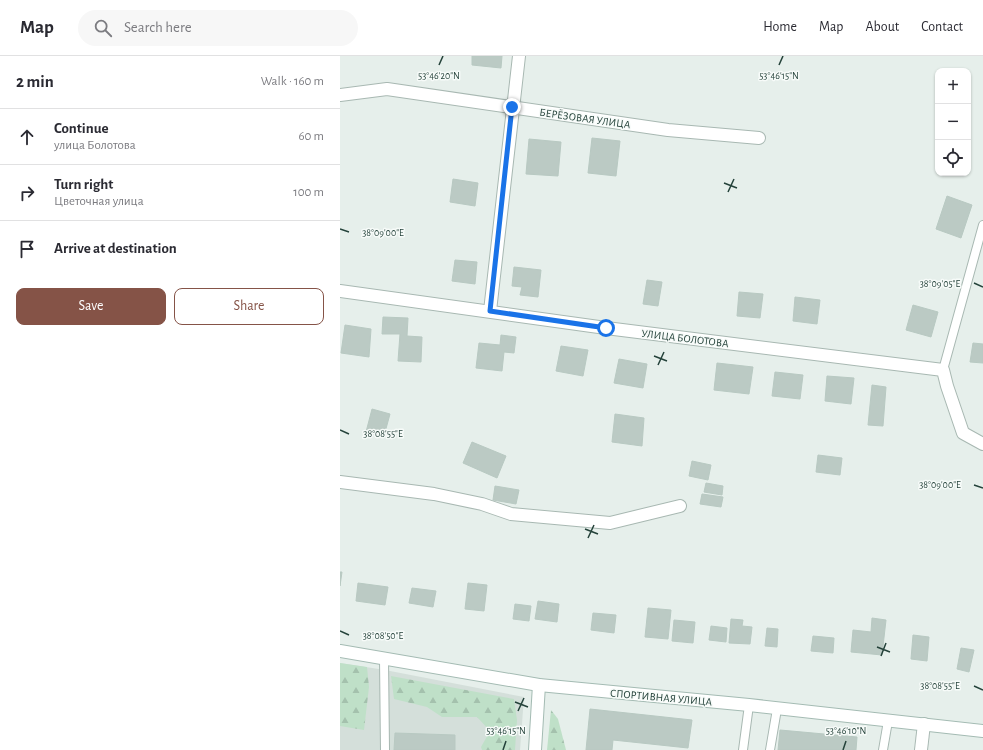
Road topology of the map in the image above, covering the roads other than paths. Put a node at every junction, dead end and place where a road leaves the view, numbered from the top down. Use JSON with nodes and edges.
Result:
{"nodes":[{"id":1,"x":519,"y":56,"type":"edge"},
{"id":2,"x":340,"y":96,"type":"edge"},
{"id":3,"x":512,"y":107,"type":"junction"},
{"id":4,"x":760,"y":138,"type":"dead end"},
{"id":5,"x":983,"y":225,"type":"edge"},
{"id":6,"x":340,"y":291,"type":"edge"},
{"id":7,"x":490,"y":311,"type":"junction"},
{"id":8,"x":943,"y":370,"type":"junction"},
{"id":9,"x":983,"y":444,"type":"edge"},
{"id":10,"x":340,"y":482,"type":"edge"},
{"id":11,"x":680,"y":506,"type":"dead end"},
{"id":12,"x":340,"y":651,"type":"edge"},
{"id":13,"x":384,"y":658,"type":"junction"},
{"id":14,"x":538,"y":685,"type":"junction"},
{"id":15,"x":749,"y":705,"type":"junction"},
{"id":16,"x":776,"y":709,"type":"junction"},
{"id":17,"x":888,"y":721,"type":"junction"},
{"id":18,"x":924,"y":724,"type":"junction"},
{"id":19,"x":983,"y":731,"type":"edge"},
{"id":20,"x":385,"y":750,"type":"edge"},
{"id":21,"x":535,"y":750,"type":"edge"},
{"id":22,"x":743,"y":750,"type":"edge"},
{"id":23,"x":770,"y":750,"type":"edge"},
{"id":24,"x":883,"y":750,"type":"edge"},
{"id":25,"x":921,"y":750,"type":"edge"}],
"edges":[{"from":1,"to":3,"type":"street"},
{"from":2,"to":3,"type":"street","name":"БЕРЁЗОВАЯ УЛИЦА"},
{"from":3,"to":4,"type":"street","name":"БЕРЁЗОВАЯ УЛИЦА"},
{"from":3,"to":7,"type":"street"},
{"from":5,"to":8,"type":"lane"},
{"from":6,"to":7,"type":"street","name":"УЛИЦА БОЛОТОВА"},
{"from":7,"to":8,"type":"street","name":"УЛИЦА БОЛОТОВА"},
{"from":8,"to":9,"type":"street"},
{"from":10,"to":11,"type":"street"},
{"from":12,"to":13,"type":"street","name":"СПОРТИВНАЯ УЛИЦА"},
{"from":13,"to":14,"type":"street","name":"СПОРТИВНАЯ УЛИЦА"},
{"from":13,"to":20,"type":"lane"},
{"from":14,"to":15,"type":"street","name":"СПОРТИВНАЯ УЛИЦА"},
{"from":14,"to":21,"type":"street"},
{"from":15,"to":16,"type":"street","name":"СПОРТИВНАЯ УЛИЦА"},
{"from":15,"to":22,"type":"lane"},
{"from":16,"to":17,"type":"street","name":"СПОРТИВНАЯ УЛИЦА"},
{"from":16,"to":23,"type":"lane"},
{"from":17,"to":18,"type":"street","name":"СПОРТИВНАЯ УЛИЦА"},
{"from":17,"to":24,"type":"lane"},
{"from":18,"to":19,"type":"street","name":"СПОРТИВНАЯ УЛИЦА"},
{"from":18,"to":25,"type":"street"}]}
